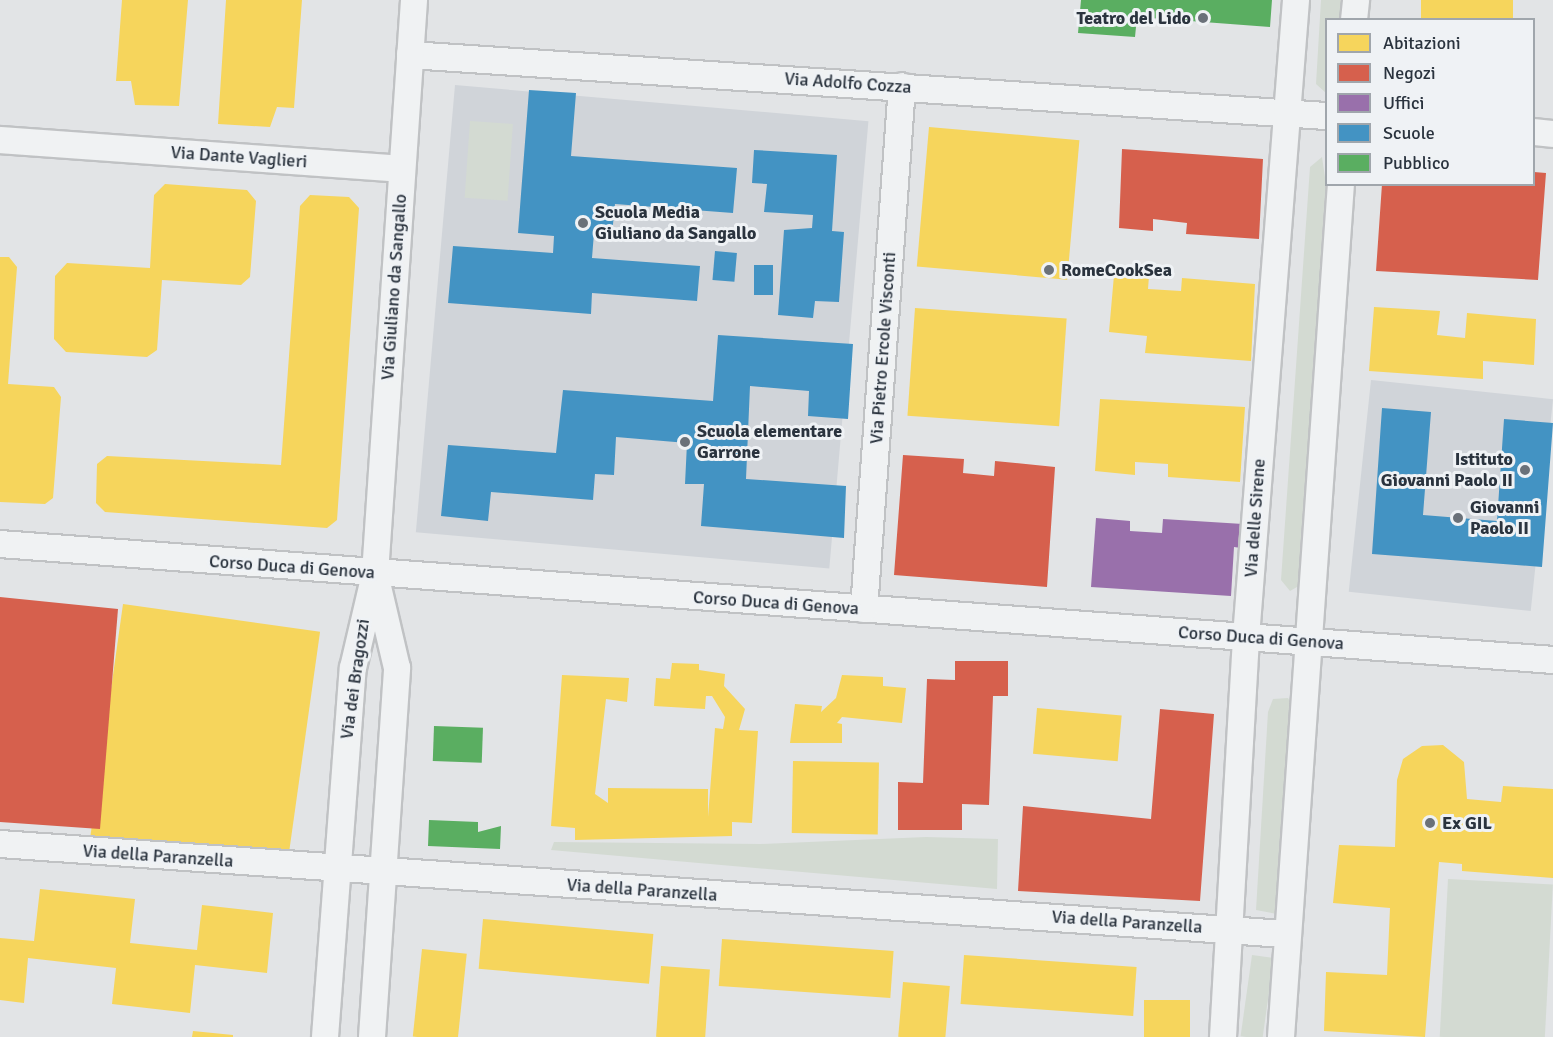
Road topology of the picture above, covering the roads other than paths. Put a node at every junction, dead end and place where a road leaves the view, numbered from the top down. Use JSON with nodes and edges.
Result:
{"nodes":[{"id":1,"x":414,"y":0,"type":"edge"},
{"id":2,"x":1296,"y":0,"type":"edge"},
{"id":3,"x":1356,"y":0,"type":"edge"},
{"id":4,"x":1354,"y":18,"type":"edge"},
{"id":5,"x":410,"y":55,"type":"junction"},
{"id":6,"x":902,"y":86,"type":"junction"},
{"id":7,"x":1286,"y":113,"type":"junction"},
{"id":8,"x":1325,"y":116,"type":"edge"},
{"id":9,"x":1535,"y":132,"type":"edge"},
{"id":10,"x":1553,"y":134,"type":"edge"},
{"id":11,"x":0,"y":140,"type":"edge"},
{"id":12,"x":401,"y":169,"type":"junction"},
{"id":13,"x":1341,"y":186,"type":"edge"},
{"id":14,"x":0,"y":544,"type":"edge"},
{"id":15,"x":375,"y":574,"type":"junction"},
{"id":16,"x":864,"y":609,"type":"junction"},
{"id":17,"x":1246,"y":637,"type":"junction"},
{"id":18,"x":1308,"y":642,"type":"junction"},
{"id":19,"x":1553,"y":660,"type":"edge"},
{"id":20,"x":0,"y":844,"type":"edge"},
{"id":21,"x":336,"y":870,"type":"junction"},
{"id":22,"x":383,"y":873,"type":"junction"},
{"id":23,"x":1228,"y":929,"type":"junction"},
{"id":24,"x":1285,"y":934,"type":"junction"},
{"id":25,"x":325,"y":1037,"type":"edge"},
{"id":26,"x":372,"y":1037,"type":"edge"},
{"id":27,"x":1223,"y":1037,"type":"edge"},
{"id":28,"x":1281,"y":1037,"type":"edge"}],
"edges":[{"from":1,"to":5,"type":"street","name":"Via Giuliano da Sangallo"},
{"from":2,"to":7,"type":"street","name":"Via delle Sirene"},
{"from":3,"to":4,"type":"street"},
{"from":5,"to":6,"type":"street","name":"Via Adolfo Cozza"},
{"from":5,"to":12,"type":"street","name":"Via Giuliano da Sangallo"},
{"from":6,"to":7,"type":"street","name":"Via Adolfo Cozza"},
{"from":6,"to":16,"type":"street","name":"Via Pietro Ercole Visconti"},
{"from":7,"to":8,"type":"street","name":"Via Adolfo Cozza"},
{"from":7,"to":17,"type":"street","name":"Via delle Sirene"},
{"from":9,"to":10,"type":"street"},
{"from":11,"to":12,"type":"street","name":"Via Dante Vaglieri"},
{"from":12,"to":15,"type":"street","name":"Via Giuliano da Sangallo"},
{"from":13,"to":18,"type":"street"},
{"from":14,"to":15,"type":"street","name":"Corso Duca di Genova"},
{"from":15,"to":16,"type":"street","name":"Corso Duca di Genova"},
{"from":15,"to":21,"type":"street","name":"Via dei Bragozzi"},
{"from":15,"to":22,"type":"street","name":"Via dei Bragozzi"},
{"from":16,"to":17,"type":"street","name":"Corso Duca di Genova"},
{"from":17,"to":18,"type":"street","name":"Corso Duca di Genova"},
{"from":17,"to":23,"type":"street","name":"Via delle Sirene"},
{"from":18,"to":19,"type":"street","name":"Corso Duca di Genova"},
{"from":18,"to":24,"type":"street"},
{"from":20,"to":21,"type":"street","name":"Via della Paranzella"},
{"from":21,"to":22,"type":"street","name":"Via della Paranzella"},
{"from":21,"to":25,"type":"street","name":"Via dei Bragozzi"},
{"from":22,"to":23,"type":"street","name":"Via della Paranzella"},
{"from":22,"to":26,"type":"street","name":"Via dei Bragozzi"},
{"from":23,"to":24,"type":"street","name":"Via della Paranzella"},
{"from":23,"to":27,"type":"street","name":"Via delle Sirene"},
{"from":24,"to":28,"type":"street"}]}
